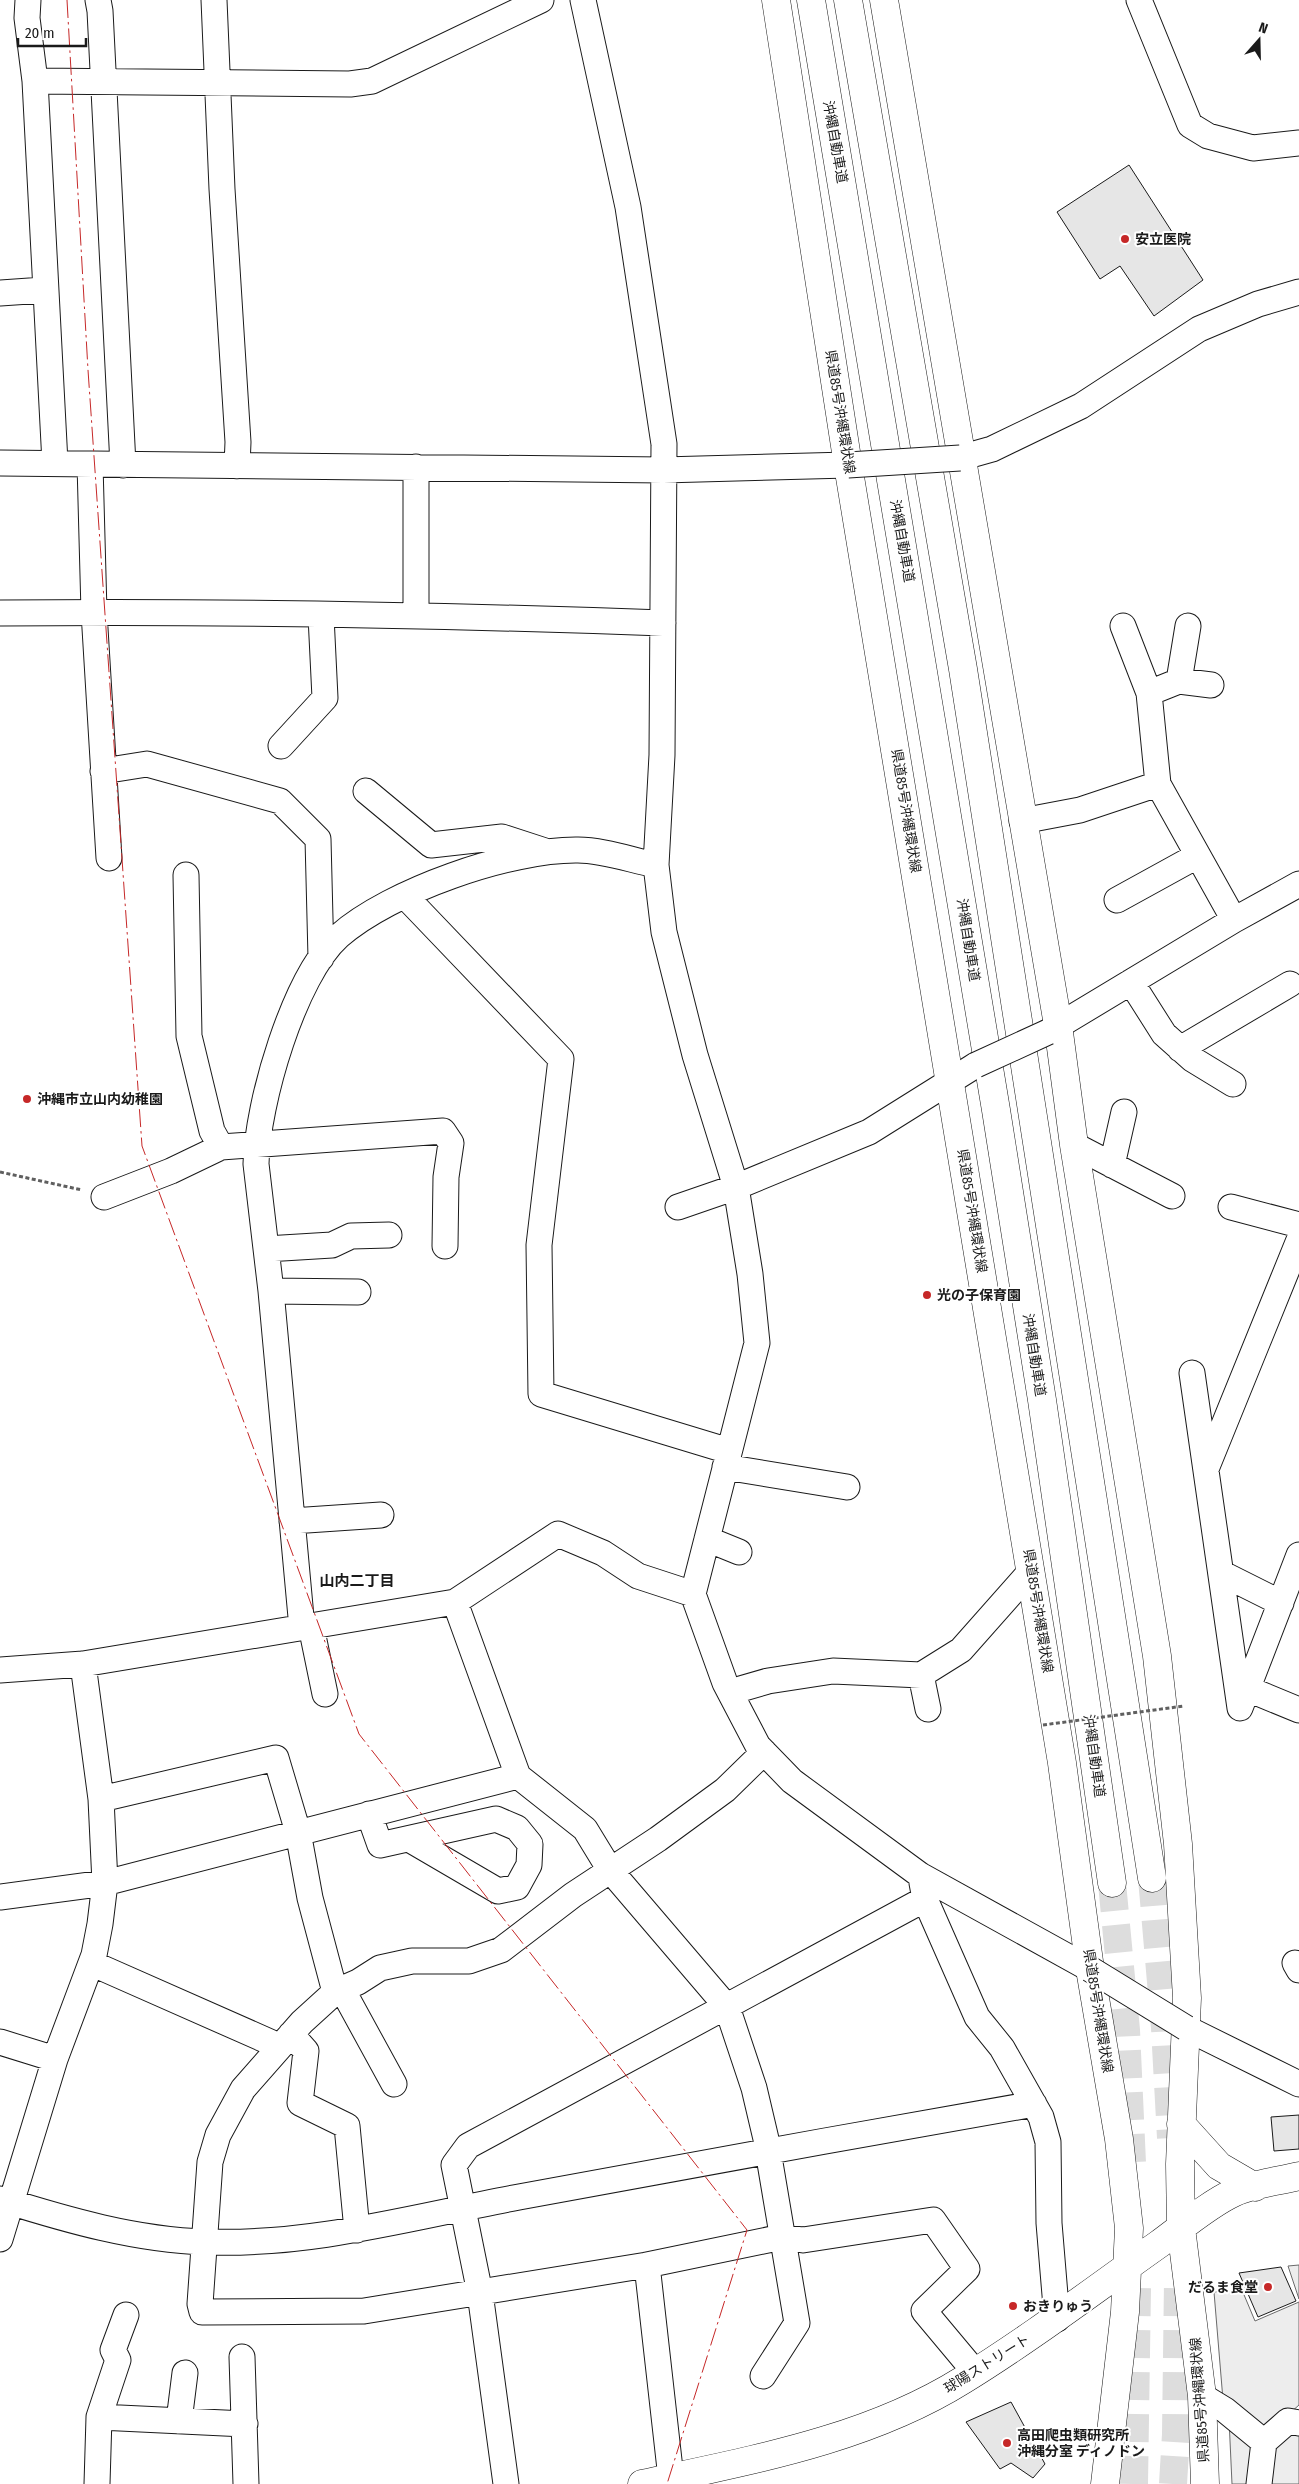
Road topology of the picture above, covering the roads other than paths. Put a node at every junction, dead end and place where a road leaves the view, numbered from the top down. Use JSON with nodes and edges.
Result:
{"nodes":[{"id":1,"x":28,"y":0,"type":"edge"},
{"id":2,"x":98,"y":0,"type":"edge"},
{"id":3,"x":214,"y":0,"type":"edge"},
{"id":4,"x":541,"y":0,"type":"edge"},
{"id":5,"x":583,"y":0,"type":"edge"},
{"id":6,"x":776,"y":0,"type":"edge"},
{"id":7,"x":811,"y":0,"type":"edge"},
{"id":8,"x":848,"y":0,"type":"edge"},
{"id":9,"x":884,"y":0,"type":"edge"},
{"id":10,"x":1139,"y":0,"type":"edge"},
{"id":11,"x":104,"y":80,"type":"junction"},
{"id":12,"x":35,"y":81,"type":"junction"},
{"id":13,"x":219,"y":83,"type":"junction"},
{"id":14,"x":1299,"y":143,"type":"edge"},
{"id":15,"x":44,"y":290,"type":"junction"},
{"id":16,"x":1299,"y":292,"type":"edge"},
{"id":17,"x":0,"y":293,"type":"edge"},
{"id":18,"x":960,"y":458,"type":"junction"},
{"id":19,"x":0,"y":463,"type":"edge"},
{"id":20,"x":55,"y":463,"type":"junction"},
{"id":21,"x":90,"y":464,"type":"junction"},
{"id":22,"x":123,"y":465,"type":"junction"},
{"id":23,"x":848,"y":465,"type":"junction"},
{"id":24,"x":237,"y":466,"type":"junction"},
{"id":25,"x":416,"y":467,"type":"junction"},
{"id":26,"x":663,"y":470,"type":"junction"},
{"id":27,"x":94,"y":612,"type":"junction"},
{"id":28,"x":0,"y":613,"type":"edge"},
{"id":29,"x":416,"y":615,"type":"junction"},
{"id":30,"x":321,"y":616,"type":"junction"},
{"id":31,"x":663,"y":624,"type":"junction"},
{"id":32,"x":1123,"y":626,"type":"dead end"},
{"id":33,"x":1188,"y":626,"type":"dead end"},
{"id":34,"x":1179,"y":681,"type":"junction"},
{"id":35,"x":1211,"y":685,"type":"dead end"},
{"id":36,"x":1149,"y":693,"type":"junction"},
{"id":37,"x":281,"y":746,"type":"dead end"},
{"id":38,"x":103,"y":771,"type":"junction"},
{"id":39,"x":1158,"y":784,"type":"junction"},
{"id":40,"x":366,"y":791,"type":"dead end"},
{"id":41,"x":1022,"y":821,"type":"junction"},
{"id":42,"x":545,"y":852,"type":"junction"},
{"id":43,"x":1198,"y":856,"type":"junction"},
{"id":44,"x":109,"y":858,"type":"dead end"},
{"id":45,"x":656,"y":865,"type":"junction"},
{"id":46,"x":186,"y":876,"type":"dead end"},
{"id":47,"x":1299,"y":884,"type":"edge"},
{"id":48,"x":405,"y":896,"type":"junction"},
{"id":49,"x":1117,"y":900,"type":"dead end"},
{"id":50,"x":1234,"y":920,"type":"junction"},
{"id":51,"x":321,"y":958,"type":"junction"},
{"id":52,"x":1131,"y":982,"type":"junction"},
{"id":53,"x":1290,"y":984,"type":"dead end"},
{"id":54,"x":1053,"y":1029,"type":"junction"},
{"id":55,"x":1180,"y":1049,"type":"junction"},
{"id":56,"x":950,"y":1080,"type":"junction"},
{"id":57,"x":1233,"y":1084,"type":"dead end"},
{"id":58,"x":1124,"y":1112,"type":"dead end"},
{"id":59,"x":256,"y":1145,"type":"junction"},
{"id":60,"x":1074,"y":1145,"type":"junction"},
{"id":61,"x":221,"y":1147,"type":"junction"},
{"id":62,"x":1112,"y":1165,"type":"junction"},
{"id":63,"x":736,"y":1187,"type":"junction"},
{"id":64,"x":1172,"y":1196,"type":"dead end"},
{"id":65,"x":104,"y":1197,"type":"road end"},
{"id":66,"x":678,"y":1207,"type":"dead end"},
{"id":67,"x":1231,"y":1207,"type":"dead end"},
{"id":68,"x":1299,"y":1225,"type":"edge"},
{"id":69,"x":389,"y":1235,"type":"dead end"},
{"id":70,"x":1299,"y":1240,"type":"edge"},
{"id":71,"x":445,"y":1246,"type":"dead end"},
{"id":72,"x":266,"y":1249,"type":"junction"},
{"id":73,"x":271,"y":1291,"type":"junction"},
{"id":74,"x":358,"y":1292,"type":"dead end"},
{"id":75,"x":1192,"y":1373,"type":"dead end"},
{"id":76,"x":727,"y":1459,"type":"junction"},
{"id":77,"x":1206,"y":1469,"type":"junction"},
{"id":78,"x":847,"y":1487,"type":"dead end"},
{"id":79,"x":381,"y":1515,"type":"dead end"},
{"id":80,"x":292,"y":1521,"type":"junction"},
{"id":81,"x":707,"y":1539,"type":"junction"},
{"id":82,"x":739,"y":1552,"type":"dead end"},
{"id":83,"x":1299,"y":1555,"type":"edge"},
{"id":84,"x":1031,"y":1571,"type":"junction"},
{"id":85,"x":1221,"y":1573,"type":"junction"},
{"id":86,"x":693,"y":1594,"type":"junction"},
{"id":87,"x":455,"y":1602,"type":"junction"},
{"id":88,"x":1280,"y":1603,"type":"junction"},
{"id":89,"x":306,"y":1627,"type":"junction"},
{"id":90,"x":83,"y":1664,"type":"junction"},
{"id":91,"x":0,"y":1670,"type":"edge"},
{"id":92,"x":921,"y":1675,"type":"junction"},
{"id":93,"x":1248,"y":1688,"type":"junction"},
{"id":94,"x":730,"y":1692,"type":"junction"},
{"id":95,"x":324,"y":1694,"type":"dead end"},
{"id":96,"x":928,"y":1709,"type":"dead end"},
{"id":97,"x":1299,"y":1710,"type":"edge"},
{"id":98,"x":764,"y":1752,"type":"junction"},
{"id":99,"x":518,"y":1776,"type":"junction"},
{"id":100,"x":101,"y":1799,"type":"junction"},
{"id":101,"x":369,"y":1814,"type":"junction"},
{"id":102,"x":298,"y":1832,"type":"junction"},
{"id":103,"x":409,"y":1839,"type":"dead end"},
{"id":104,"x":610,"y":1870,"type":"junction"},
{"id":105,"x":920,"y":1875,"type":"junction"},
{"id":106,"x":1152,"y":1878,"type":"tunnel mouth"},
{"id":107,"x":105,"y":1883,"type":"junction"},
{"id":108,"x":1112,"y":1883,"type":"tunnel mouth"},
{"id":109,"x":0,"y":1897,"type":"edge"},
{"id":110,"x":925,"y":1899,"type":"junction"},
{"id":111,"x":91,"y":1964,"type":"junction"},
{"id":112,"x":1090,"y":1969,"type":"junction"},
{"id":113,"x":339,"y":1991,"type":"junction"},
{"id":114,"x":727,"y":2007,"type":"junction"},
{"id":115,"x":1186,"y":2028,"type":"junction"},
{"id":116,"x":285,"y":2040,"type":"junction"},
{"id":117,"x":0,"y":2042,"type":"edge"},
{"id":118,"x":55,"y":2059,"type":"junction"},
{"id":119,"x":1296,"y":2075,"type":"edge"},
{"id":120,"x":394,"y":2084,"type":"dead end"},
{"id":121,"x":1034,"y":2104,"type":"junction"},
{"id":122,"x":1181,"y":2124,"type":"junction"},
{"id":123,"x":769,"y":2150,"type":"junction"},
{"id":124,"x":1299,"y":2176,"type":"edge"},
{"id":125,"x":1255,"y":2187,"type":"junction"},
{"id":126,"x":6,"y":2201,"type":"edge"},
{"id":127,"x":461,"y":2207,"type":"junction"},
{"id":128,"x":1182,"y":2228,"type":"junction"},
{"id":129,"x":357,"y":2230,"type":"junction"},
{"id":130,"x":782,"y":2237,"type":"junction"},
{"id":131,"x":0,"y":2239,"type":"edge"},
{"id":132,"x":206,"y":2242,"type":"junction"},
{"id":133,"x":647,"y":2265,"type":"junction"},
{"id":134,"x":1128,"y":2266,"type":"junction"},
{"id":135,"x":480,"y":2293,"type":"junction"},
{"id":136,"x":126,"y":2315,"type":"dead end"},
{"id":137,"x":1057,"y":2319,"type":"junction"},
{"id":138,"x":242,"y":2357,"type":"dead end"},
{"id":139,"x":975,"y":2372,"type":"junction"},
{"id":140,"x":185,"y":2373,"type":"dead end"},
{"id":141,"x":763,"y":2376,"type":"dead end"},
{"id":142,"x":1202,"y":2396,"type":"junction"},
{"id":143,"x":99,"y":2417,"type":"junction"},
{"id":144,"x":179,"y":2421,"type":"junction"},
{"id":145,"x":1299,"y":2423,"type":"edge"},
{"id":146,"x":245,"y":2424,"type":"junction"},
{"id":147,"x":1264,"y":2442,"type":"junction"},
{"id":148,"x":671,"y":2478,"type":"junction"},
{"id":149,"x":97,"y":2484,"type":"edge"},
{"id":150,"x":246,"y":2484,"type":"edge"},
{"id":151,"x":506,"y":2484,"type":"edge"},
{"id":152,"x":642,"y":2484,"type":"edge"},
{"id":153,"x":1105,"y":2484,"type":"edge"},
{"id":154,"x":1205,"y":2484,"type":"edge"},
{"id":155,"x":1259,"y":2484,"type":"edge"}],
"edges":[{"from":1,"to":12,"type":"street"},
{"from":2,"to":11,"type":"street"},
{"from":3,"to":13,"type":"street"},
{"from":4,"to":13,"type":"street"},
{"from":5,"to":26,"type":"street"},
{"from":6,"to":23,"type":"main road","name":"県道85号沖縄環状線"},
{"from":7,"to":108,"type":"main road","name":"沖縄自動車道"},
{"from":8,"to":106,"type":"main road"},
{"from":9,"to":18,"type":"main road","name":"県道85号沖縄環状線"},
{"from":10,"to":14,"type":"street"},
{"from":11,"to":12,"type":"street"},
{"from":11,"to":13,"type":"street"},
{"from":11,"to":22,"type":"street"},
{"from":12,"to":15,"type":"street"},
{"from":13,"to":24,"type":"street"},
{"from":15,"to":17,"type":"street"},
{"from":15,"to":20,"type":"street"},
{"from":16,"to":18,"type":"street"},
{"from":18,"to":23,"type":"street","bridge":true},
{"from":18,"to":41,"type":"main road","name":"県道85号沖縄環状線"},
{"from":19,"to":20,"type":"street"},
{"from":20,"to":21,"type":"street"},
{"from":21,"to":22,"type":"street"},
{"from":21,"to":27,"type":"street"},
{"from":22,"to":24,"type":"street"},
{"from":23,"to":26,"type":"street"},
{"from":23,"to":56,"type":"main road","name":"県道85号沖縄環状線"},
{"from":24,"to":25,"type":"street"},
{"from":25,"to":26,"type":"street"},
{"from":25,"to":29,"type":"street"},
{"from":26,"to":31,"type":"street"},
{"from":27,"to":28,"type":"street"},
{"from":27,"to":30,"type":"street"},
{"from":27,"to":38,"type":"street"},
{"from":29,"to":30,"type":"street"},
{"from":29,"to":31,"type":"street"},
{"from":30,"to":37,"type":"street"},
{"from":31,"to":45,"type":"street"},
{"from":32,"to":36,"type":"street"},
{"from":33,"to":34,"type":"street"},
{"from":34,"to":35,"type":"street"},
{"from":34,"to":36,"type":"street"},
{"from":36,"to":39,"type":"street"},
{"from":38,"to":44,"type":"street"},
{"from":38,"to":51,"type":"street"},
{"from":39,"to":41,"type":"street"},
{"from":39,"to":43,"type":"street"},
{"from":40,"to":42,"type":"street"},
{"from":41,"to":54,"type":"main road","name":"県道85号沖縄環状線"},
{"from":42,"to":45,"type":"street"},
{"from":42,"to":48,"type":"street"},
{"from":43,"to":49,"type":"street"},
{"from":43,"to":50,"type":"street"},
{"from":45,"to":63,"type":"street"},
{"from":46,"to":61,"type":"street"},
{"from":47,"to":50,"type":"street"},
{"from":48,"to":51,"type":"street"},
{"from":48,"to":76,"type":"street"},
{"from":50,"to":52,"type":"street"},
{"from":51,"to":59,"type":"street"},
{"from":52,"to":54,"type":"street"},
{"from":52,"to":55,"type":"street"},
{"from":53,"to":55,"type":"street"},
{"from":54,"to":56,"type":"street","bridge":true},
{"from":54,"to":60,"type":"main road","name":"県道85号沖縄環状線"},
{"from":55,"to":57,"type":"street"},
{"from":56,"to":63,"type":"street"},
{"from":56,"to":84,"type":"main road","name":"県道85号沖縄環状線"},
{"from":58,"to":62,"type":"street"},
{"from":59,"to":61,"type":"street"},
{"from":59,"to":71,"type":"street"},
{"from":59,"to":72,"type":"street"},
{"from":60,"to":62,"type":"street"},
{"from":60,"to":115,"type":"main road","name":"県道85号沖縄環状線"},
{"from":61,"to":65,"type":"street"},
{"from":62,"to":64,"type":"street"},
{"from":63,"to":66,"type":"street"},
{"from":63,"to":76,"type":"street"},
{"from":67,"to":68,"type":"street"},
{"from":69,"to":72,"type":"street"},
{"from":70,"to":77,"type":"street"},
{"from":72,"to":73,"type":"street"},
{"from":73,"to":74,"type":"street"},
{"from":73,"to":80,"type":"street"},
{"from":75,"to":77,"type":"street"},
{"from":76,"to":78,"type":"street"},
{"from":76,"to":81,"type":"street"},
{"from":77,"to":85,"type":"street"},
{"from":79,"to":80,"type":"street"},
{"from":80,"to":89,"type":"street"},
{"from":81,"to":82,"type":"street"},
{"from":81,"to":86,"type":"street"},
{"from":83,"to":88,"type":"street"},
{"from":84,"to":92,"type":"street"},
{"from":84,"to":112,"type":"main road","name":"県道85号沖縄環状線"},
{"from":85,"to":88,"type":"street"},
{"from":85,"to":93,"type":"street"},
{"from":86,"to":87,"type":"street"},
{"from":86,"to":94,"type":"street"},
{"from":87,"to":89,"type":"street"},
{"from":87,"to":99,"type":"street"},
{"from":88,"to":93,"type":"street"},
{"from":89,"to":90,"type":"street"},
{"from":89,"to":95,"type":"street"},
{"from":90,"to":91,"type":"street"},
{"from":90,"to":100,"type":"street"},
{"from":92,"to":94,"type":"street"},
{"from":92,"to":96,"type":"street"},
{"from":93,"to":97,"type":"street"},
{"from":94,"to":98,"type":"street"},
{"from":98,"to":104,"type":"street"},
{"from":98,"to":105,"type":"street"},
{"from":99,"to":101,"type":"street"},
{"from":99,"to":104,"type":"street"},
{"from":100,"to":102,"type":"street"},
{"from":100,"to":107,"type":"street"},
{"from":101,"to":102,"type":"street"},
{"from":101,"to":103,"type":"street"},
{"from":102,"to":107,"type":"street"},
{"from":102,"to":113,"type":"street"},
{"from":104,"to":113,"type":"street"},
{"from":104,"to":114,"type":"street"},
{"from":105,"to":110,"type":"street"},
{"from":105,"to":112,"type":"street"},
{"from":107,"to":109,"type":"street"},
{"from":107,"to":111,"type":"street"},
{"from":110,"to":114,"type":"street"},
{"from":110,"to":121,"type":"street"},
{"from":111,"to":116,"type":"street"},
{"from":111,"to":118,"type":"street"},
{"from":112,"to":115,"type":"street","bridge":true},
{"from":112,"to":134,"type":"main road","name":"県道85号沖縄環状線"},
{"from":113,"to":116,"type":"street"},
{"from":113,"to":120,"type":"street"},
{"from":114,"to":123,"type":"street"},
{"from":114,"to":127,"type":"street"},
{"from":115,"to":119,"type":"street"},
{"from":115,"to":122,"type":"main road","name":"県道85号沖縄環状線"},
{"from":116,"to":129,"type":"street"},
{"from":116,"to":132,"type":"street"},
{"from":117,"to":118,"type":"street"},
{"from":118,"to":126,"type":"street"},
{"from":121,"to":123,"type":"street"},
{"from":121,"to":137,"type":"street"},
{"from":122,"to":125,"type":"main road"},
{"from":122,"to":128,"type":"main road","name":"県道85号沖縄環状線"},
{"from":123,"to":127,"type":"street"},
{"from":123,"to":130,"type":"street"},
{"from":124,"to":125,"type":"main road","name":"球陽ストリート"},
{"from":125,"to":128,"type":"main road","name":"球陽ストリート"},
{"from":126,"to":131,"type":"street"},
{"from":126,"to":132,"type":"street"},
{"from":127,"to":129,"type":"street"},
{"from":127,"to":135,"type":"street"},
{"from":128,"to":134,"type":"main road","name":"球陽ストリート"},
{"from":128,"to":142,"type":"main road","name":"県道85号沖縄環状線"},
{"from":129,"to":132,"type":"street"},
{"from":130,"to":133,"type":"street"},
{"from":130,"to":139,"type":"street"},
{"from":130,"to":141,"type":"street"},
{"from":132,"to":135,"type":"street"},
{"from":133,"to":135,"type":"street"},
{"from":133,"to":148,"type":"street"},
{"from":134,"to":137,"type":"main road","name":"球陽ストリート"},
{"from":134,"to":153,"type":"main road","name":"県道85号沖縄環状線"},
{"from":135,"to":151,"type":"street"},
{"from":136,"to":143,"type":"street"},
{"from":137,"to":139,"type":"main road","name":"球陽ストリート"},
{"from":138,"to":146,"type":"street"},
{"from":139,"to":148,"type":"main road","name":"球陽ストリート"},
{"from":140,"to":144,"type":"street"},
{"from":142,"to":147,"type":"street"},
{"from":142,"to":154,"type":"main road","name":"県道85号沖縄環状線"},
{"from":143,"to":144,"type":"street"},
{"from":143,"to":149,"type":"street"},
{"from":144,"to":146,"type":"street"},
{"from":145,"to":147,"type":"street"},
{"from":146,"to":150,"type":"street"},
{"from":147,"to":155,"type":"street"},
{"from":148,"to":152,"type":"main road","name":"球陽ストリート"}]}
